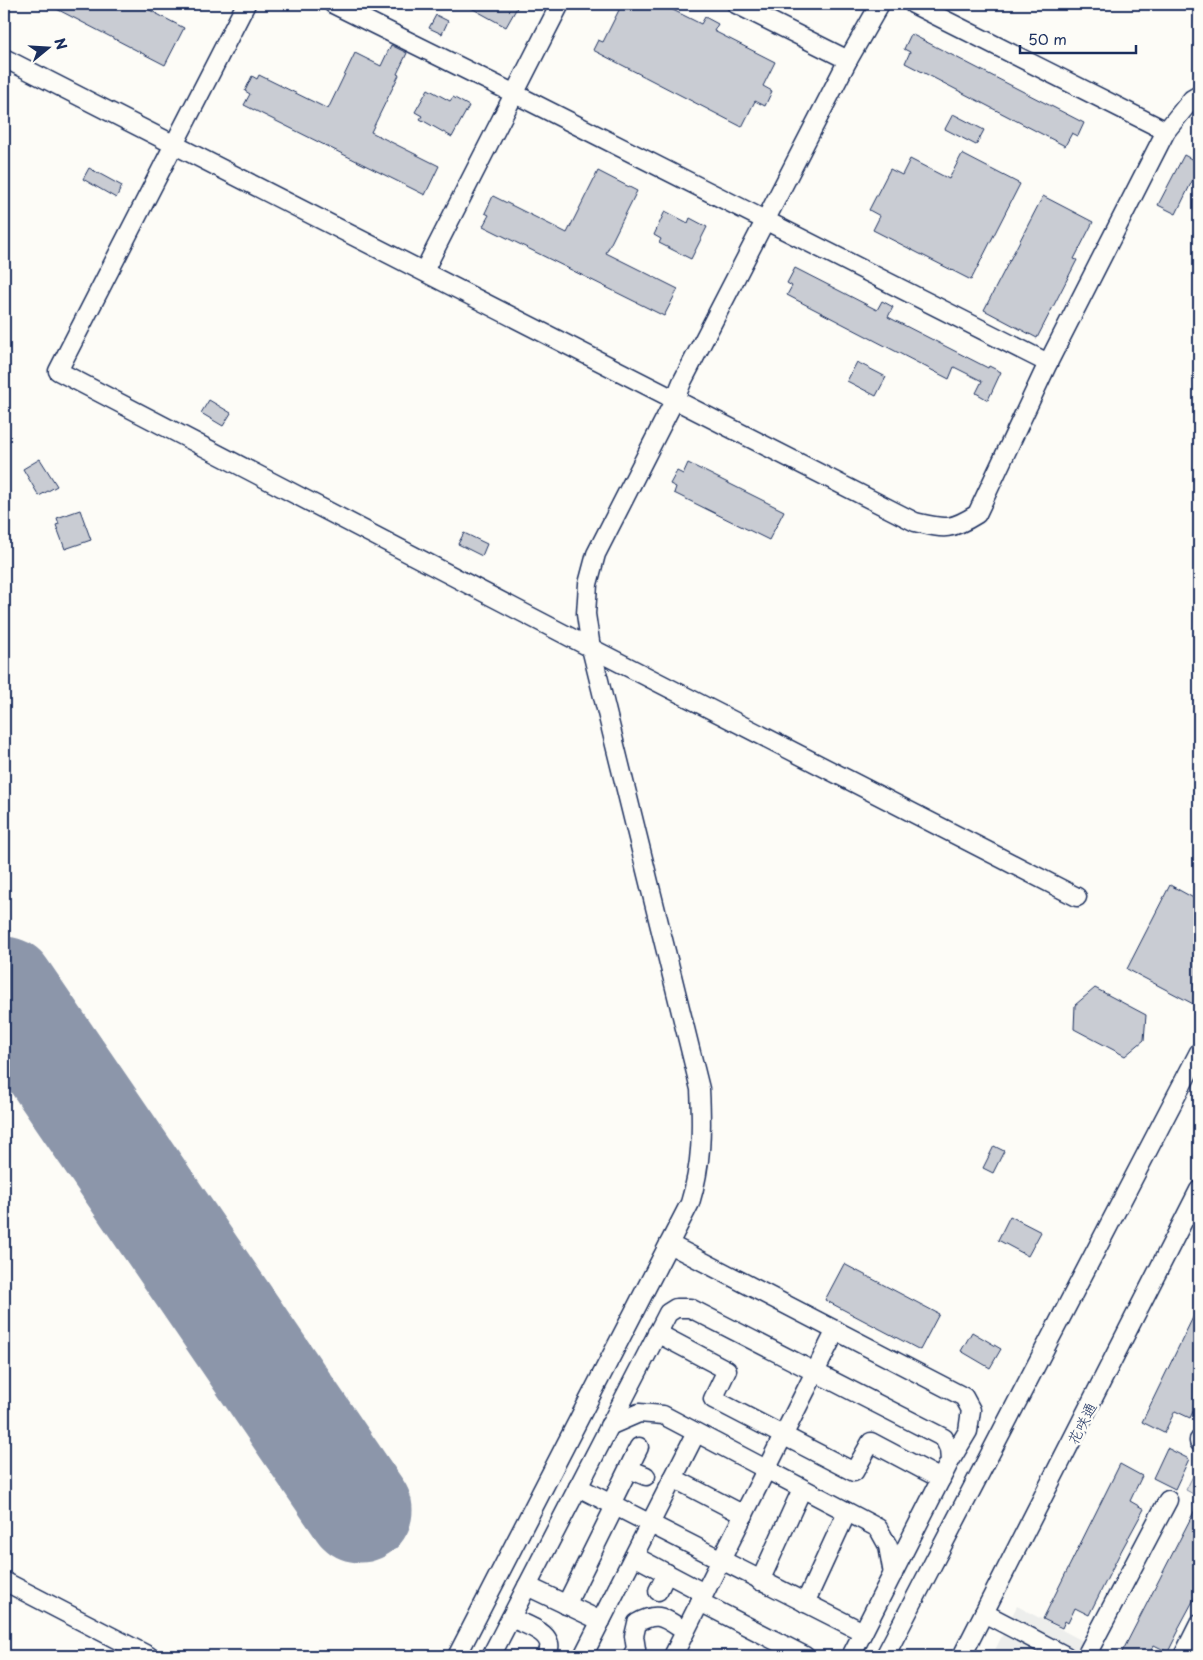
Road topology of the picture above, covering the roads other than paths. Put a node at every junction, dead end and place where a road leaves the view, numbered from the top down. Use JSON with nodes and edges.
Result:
{"nodes":[{"id":1,"x":246,"y":4,"type":"edge"},
{"id":2,"x":332,"y":4,"type":"edge"},
{"id":3,"x":560,"y":4,"type":"edge"},
{"id":4,"x":736,"y":4,"type":"edge"},
{"id":5,"x":880,"y":4,"type":"edge"},
{"id":6,"x":913,"y":4,"type":"edge"},
{"id":7,"x":4,"y":58,"type":"edge"},
{"id":8,"x":848,"y":60,"type":"junction"},
{"id":9,"x":515,"y":94,"type":"junction"},
{"id":10,"x":1199,"y":95,"type":"edge"},
{"id":11,"x":1166,"y":131,"type":"junction"},
{"id":12,"x":175,"y":144,"type":"junction"},
{"id":13,"x":765,"y":220,"type":"junction"},
{"id":14,"x":424,"y":271,"type":"junction"},
{"id":15,"x":1048,"y":364,"type":"junction"},
{"id":16,"x":675,"y":399,"type":"junction"},
{"id":17,"x":591,"y":648,"type":"junction"},
{"id":18,"x":1077,"y":897,"type":"dead end"},
{"id":19,"x":1199,"y":1052,"type":"edge"},
{"id":20,"x":1199,"y":1190,"type":"edge"},
{"id":21,"x":1192,"y":1222,"type":"edge"},
{"id":22,"x":669,"y":1244,"type":"junction"},
{"id":23,"x":836,"y":1330,"type":"junction"},
{"id":24,"x":657,"y":1333,"type":"junction"},
{"id":25,"x":816,"y":1372,"type":"junction"},
{"id":26,"x":609,"y":1426,"type":"junction"},
{"id":27,"x":696,"y":1433,"type":"junction"},
{"id":28,"x":784,"y":1436,"type":"junction"},
{"id":29,"x":639,"y":1447,"type":"dead end"},
{"id":30,"x":950,"y":1461,"type":"junction"},
{"id":31,"x":629,"y":1469,"type":"junction"},
{"id":32,"x":767,"y":1470,"type":"junction"},
{"id":33,"x":646,"y":1476,"type":"dead end"},
{"id":34,"x":673,"y":1478,"type":"junction"},
{"id":35,"x":942,"y":1479,"type":"junction"},
{"id":36,"x":578,"y":1487,"type":"junction"},
{"id":37,"x":802,"y":1489,"type":"junction"},
{"id":38,"x":1168,"y":1500,"type":"dead end"},
{"id":39,"x":613,"y":1505,"type":"junction"},
{"id":40,"x":848,"y":1512,"type":"junction"},
{"id":41,"x":744,"y":1515,"type":"junction"},
{"id":42,"x":650,"y":1524,"type":"junction"},
{"id":43,"x":634,"y":1556,"type":"junction"},
{"id":44,"x":721,"y":1561,"type":"junction"},
{"id":45,"x":667,"y":1573,"type":"junction"},
{"id":46,"x":893,"y":1574,"type":"junction"},
{"id":47,"x":4,"y":1581,"type":"edge"},
{"id":48,"x":760,"y":1581,"type":"junction"},
{"id":49,"x":527,"y":1586,"type":"junction"},
{"id":50,"x":658,"y":1591,"type":"dead end"},
{"id":51,"x":702,"y":1598,"type":"junction"},
{"id":52,"x":805,"y":1603,"type":"junction"},
{"id":53,"x":566,"y":1605,"type":"junction"},
{"id":54,"x":984,"y":1613,"type":"junction"},
{"id":55,"x":511,"y":1618,"type":"junction"},
{"id":56,"x":601,"y":1621,"type":"junction"},
{"id":57,"x":1199,"y":1624,"type":"edge"},
{"id":58,"x":685,"y":1631,"type":"junction"},
{"id":59,"x":863,"y":1632,"type":"junction"},
{"id":60,"x":778,"y":1650,"type":"edge"},
{"id":61,"x":589,"y":1654,"type":"edge"},
{"id":62,"x":148,"y":1656,"type":"edge"},
{"id":63,"x":457,"y":1656,"type":"edge"},
{"id":64,"x":491,"y":1656,"type":"edge"},
{"id":65,"x":546,"y":1656,"type":"edge"},
{"id":66,"x":632,"y":1656,"type":"edge"},
{"id":67,"x":673,"y":1656,"type":"edge"},
{"id":68,"x":805,"y":1656,"type":"edge"},
{"id":69,"x":851,"y":1656,"type":"edge"},
{"id":70,"x":885,"y":1656,"type":"edge"},
{"id":71,"x":962,"y":1656,"type":"edge"},
{"id":72,"x":1066,"y":1656,"type":"edge"},
{"id":73,"x":1086,"y":1656,"type":"edge"},
{"id":74,"x":1182,"y":1656,"type":"edge"}],
"edges":[{"from":1,"to":12,"type":"street"},
{"from":2,"to":9,"type":"street"},
{"from":3,"to":9,"type":"street"},
{"from":4,"to":8,"type":"street"},
{"from":5,"to":8,"type":"street"},
{"from":6,"to":11,"type":"street"},
{"from":7,"to":12,"type":"street"},
{"from":8,"to":13,"type":"street"},
{"from":9,"to":13,"type":"street"},
{"from":9,"to":14,"type":"street"},
{"from":10,"to":11,"type":"street"},
{"from":11,"to":15,"type":"street"},
{"from":12,"to":14,"type":"street"},
{"from":12,"to":17,"type":"street"},
{"from":13,"to":15,"type":"street"},
{"from":13,"to":16,"type":"street"},
{"from":14,"to":16,"type":"street"},
{"from":15,"to":16,"type":"street"},
{"from":16,"to":17,"type":"street"},
{"from":17,"to":18,"type":"street"},
{"from":17,"to":22,"type":"street"},
{"from":19,"to":70,"type":"street"},
{"from":20,"to":21,"type":"street","name":"花咲通"},
{"from":21,"to":54,"type":"street","name":"花咲通"},
{"from":22,"to":23,"type":"street"},
{"from":22,"to":63,"type":"street"},
{"from":23,"to":25,"type":"street"},
{"from":23,"to":30,"type":"street"},
{"from":24,"to":25,"type":"street"},
{"from":24,"to":26,"type":"street"},
{"from":24,"to":28,"type":"street"},
{"from":25,"to":28,"type":"street"},
{"from":25,"to":30,"type":"street"},
{"from":26,"to":27,"type":"street"},
{"from":26,"to":36,"type":"street"},
{"from":27,"to":32,"type":"street"},
{"from":27,"to":34,"type":"street"},
{"from":28,"to":32,"type":"street"},
{"from":28,"to":35,"type":"street"},
{"from":29,"to":31,"type":"street"},
{"from":30,"to":35,"type":"street"},
{"from":31,"to":33,"type":"street"},
{"from":31,"to":39,"type":"street"},
{"from":32,"to":37,"type":"street"},
{"from":32,"to":41,"type":"street"},
{"from":34,"to":41,"type":"street"},
{"from":34,"to":42,"type":"street"},
{"from":35,"to":46,"type":"street"},
{"from":36,"to":39,"type":"street"},
{"from":36,"to":49,"type":"street"},
{"from":37,"to":40,"type":"street"},
{"from":37,"to":48,"type":"street"},
{"from":38,"to":73,"type":"street"},
{"from":39,"to":42,"type":"street"},
{"from":39,"to":53,"type":"street"},
{"from":40,"to":46,"type":"street"},
{"from":40,"to":52,"type":"street"},
{"from":41,"to":44,"type":"street"},
{"from":42,"to":43,"type":"street"},
{"from":42,"to":44,"type":"street"},
{"from":43,"to":45,"type":"street"},
{"from":43,"to":56,"type":"street"},
{"from":44,"to":48,"type":"street"},
{"from":44,"to":51,"type":"street"},
{"from":45,"to":50,"type":"street"},
{"from":45,"to":51,"type":"street"},
{"from":46,"to":59,"type":"street"},
{"from":47,"to":62,"type":"street"},
{"from":48,"to":52,"type":"street"},
{"from":49,"to":53,"type":"street"},
{"from":49,"to":55,"type":"street"},
{"from":51,"to":58,"type":"street"},
{"from":51,"to":60,"type":"street"},
{"from":52,"to":59,"type":"street"},
{"from":53,"to":56,"type":"street"},
{"from":54,"to":71,"type":"street","name":"花咲通"},
{"from":54,"to":72,"type":"street"},
{"from":55,"to":64,"type":"street"},
{"from":55,"to":65,"type":"street"},
{"from":56,"to":61,"type":"street"},
{"from":57,"to":74,"type":"street"},
{"from":58,"to":66,"type":"street"},
{"from":58,"to":67,"type":"street"},
{"from":59,"to":69,"type":"street"},
{"from":60,"to":68,"type":"street"}]}
